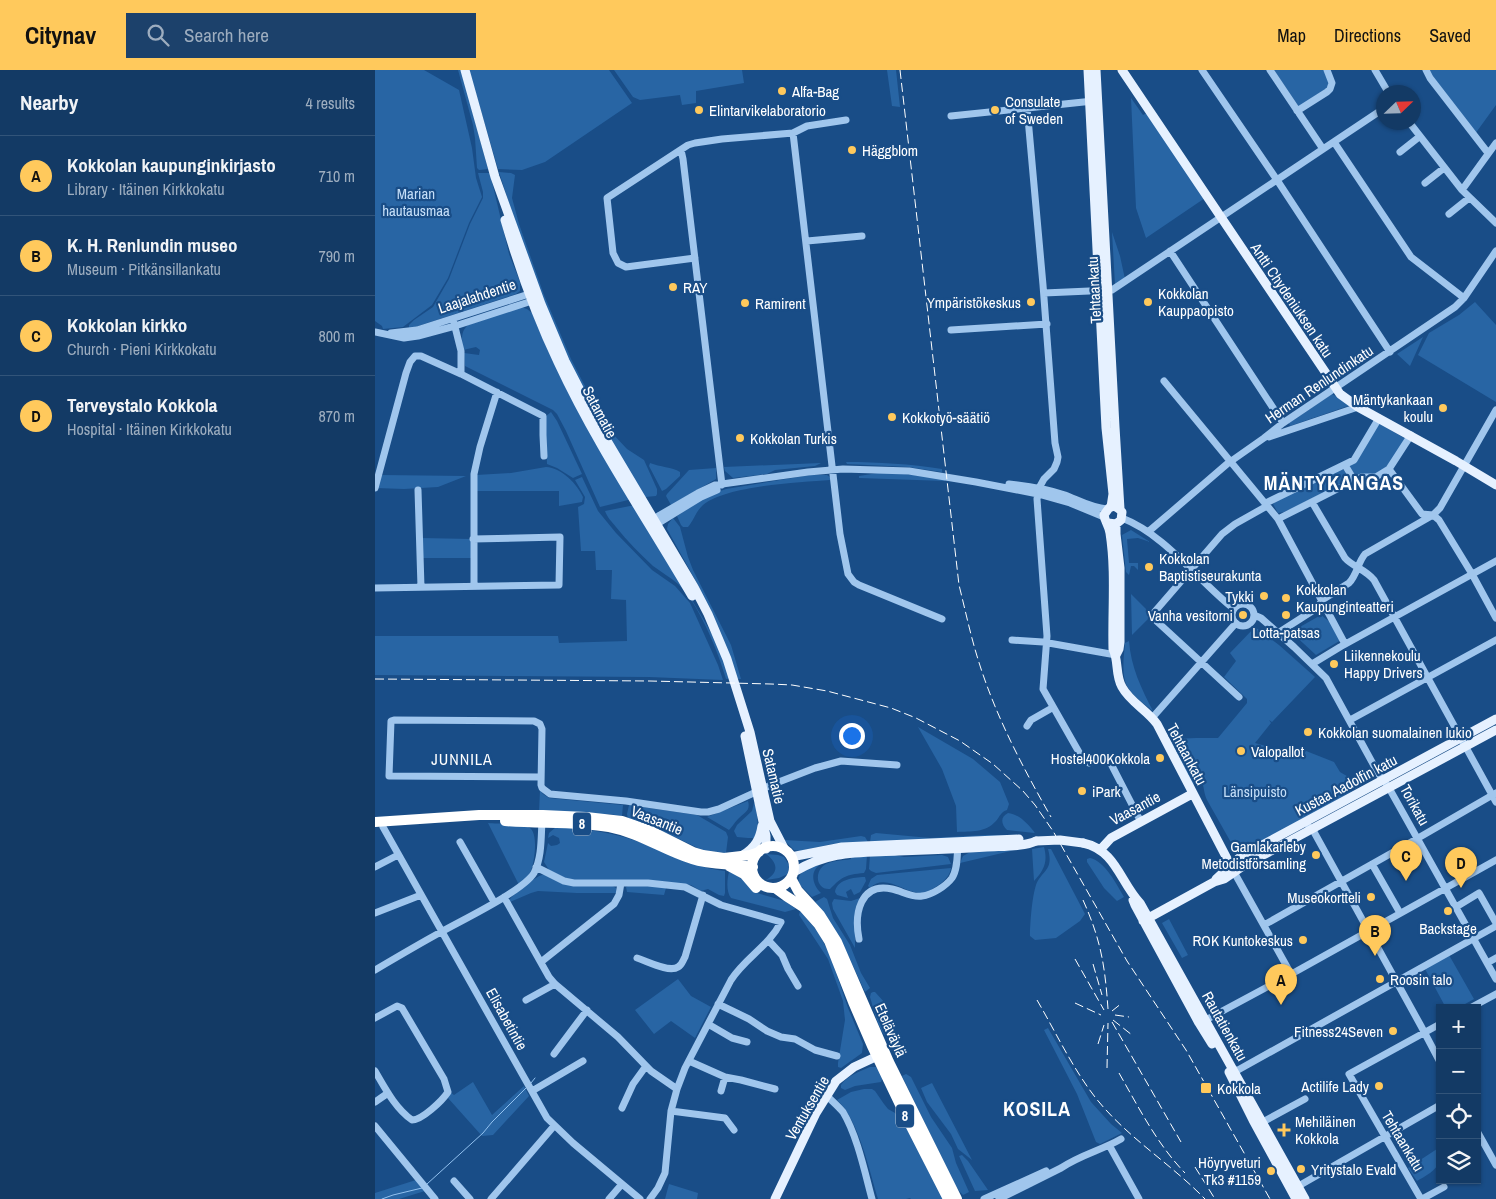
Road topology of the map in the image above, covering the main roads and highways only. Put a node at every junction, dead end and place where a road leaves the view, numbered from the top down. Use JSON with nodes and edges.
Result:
{"nodes":[{"id":1,"x":465,"y":70,"type":"edge"},
{"id":2,"x":1088,"y":70,"type":"edge"},
{"id":3,"x":1096,"y":70,"type":"edge"},
{"id":4,"x":1122,"y":70,"type":"edge"},
{"id":5,"x":1093,"y":101,"type":"junction"},
{"id":6,"x":1496,"y":485,"type":"edge"},
{"id":7,"x":1496,"y":718,"type":"edge"},
{"id":8,"x":1496,"y":730,"type":"edge"},
{"id":9,"x":1464,"y":742,"type":"junction"},
{"id":10,"x":759,"y":790,"type":"junction"},
{"id":11,"x":1193,"y":794,"type":"junction"},
{"id":12,"x":543,"y":819,"type":"junction"},
{"id":13,"x":378,"y":820,"type":"edge"},
{"id":14,"x":763,"y":823,"type":"junction"},
{"id":15,"x":958,"y":845,"type":"junction"},
{"id":16,"x":763,"y":850,"type":"junction"},
{"id":17,"x":1100,"y":850,"type":"junction"},
{"id":18,"x":788,"y":854,"type":"junction"},
{"id":19,"x":740,"y":856,"type":"junction"},
{"id":20,"x":728,"y":865,"type":"junction"},
{"id":21,"x":753,"y":867,"type":"junction"},
{"id":22,"x":1233,"y":869,"type":"junction"},
{"id":23,"x":793,"y":875,"type":"junction"},
{"id":24,"x":775,"y":888,"type":"junction"},
{"id":25,"x":785,"y":896,"type":"junction"},
{"id":26,"x":1146,"y":920,"type":"junction"},
{"id":27,"x":881,"y":1054,"type":"junction"},
{"id":28,"x":1295,"y":1188,"type":"junction"},
{"id":29,"x":775,"y":1199,"type":"edge"},
{"id":30,"x":948,"y":1199,"type":"edge"},
{"id":31,"x":957,"y":1199,"type":"edge"},
{"id":32,"x":1297,"y":1199,"type":"edge"},
{"id":33,"x":1305,"y":1199,"type":"edge"}],
"edges":[{"from":1,"to":10,"type":"main road","name":"Satamatie"},
{"from":2,"to":5,"type":"main road","name":"Tehtaankatu"},
{"from":3,"to":5,"type":"main road","name":"Tehtaankatu"},
{"from":4,"to":6,"type":"main road","name":"Antti Chydeniuksen katu"},
{"from":5,"to":11,"type":"main road","name":"Tehtaankatu"},
{"from":7,"to":9,"type":"main road","name":"Kustaa Aadolfin katu"},
{"from":8,"to":9,"type":"main road","name":"Kustaa Aadolfin katu"},
{"from":9,"to":22,"type":"main road","name":"Kustaa Aadolfin katu"},
{"from":10,"to":14,"type":"main road","name":"Satamatie"},
{"from":10,"to":18,"type":"main road","name":"Satamatie"},
{"from":11,"to":17,"type":"main road","name":"Vaasantie"},
{"from":11,"to":22,"type":"main road","name":"Tehtaankatu"},
{"from":12,"to":13,"type":"highway","name":"Vaasantie","number":"8"},
{"from":12,"to":19,"type":"highway","name":"Vaasantie","number":"8"},
{"from":12,"to":20,"type":"highway","name":"Vaasantie","number":"8"},
{"from":14,"to":16,"type":"main road","name":"Satamatie"},
{"from":14,"to":19,"type":"main road"},
{"from":15,"to":17,"type":"main road","bridge":true},
{"from":15,"to":18,"type":"main road"},
{"from":15,"to":23,"type":"main road"},
{"from":16,"to":18,"type":"highway"},
{"from":16,"to":19,"type":"highway","name":"Vaasantie","number":"8"},
{"from":16,"to":21,"type":"highway"},
{"from":17,"to":26,"type":"main road","name":"Rautatienkatu"},
{"from":18,"to":23,"type":"highway"},
{"from":20,"to":21,"type":"highway","name":"Vaasantie"},
{"from":20,"to":25,"type":"highway"},
{"from":21,"to":24,"type":"highway"},
{"from":22,"to":26,"type":"main road","name":"Kustaa Aadolfin katu"},
{"from":23,"to":24,"type":"highway"},
{"from":23,"to":27,"type":"highway","name":"Eteläväylä","number":"8"},
{"from":24,"to":25,"type":"highway","name":"Eteläväylä"},
{"from":25,"to":27,"type":"highway","name":"Eteläväylä","number":"8"},
{"from":26,"to":28,"type":"main road","name":"Rautatienkatu"},
{"from":27,"to":29,"type":"main road","name":"Ventuksentie"},
{"from":27,"to":30,"type":"highway","name":"Eteläväylä","number":"8"},
{"from":27,"to":31,"type":"highway","name":"Eteläväylä","number":"8"},
{"from":28,"to":32,"type":"main road","name":"Rautatienkatu"},
{"from":28,"to":33,"type":"main road","name":"Rautatienkatu"}]}
